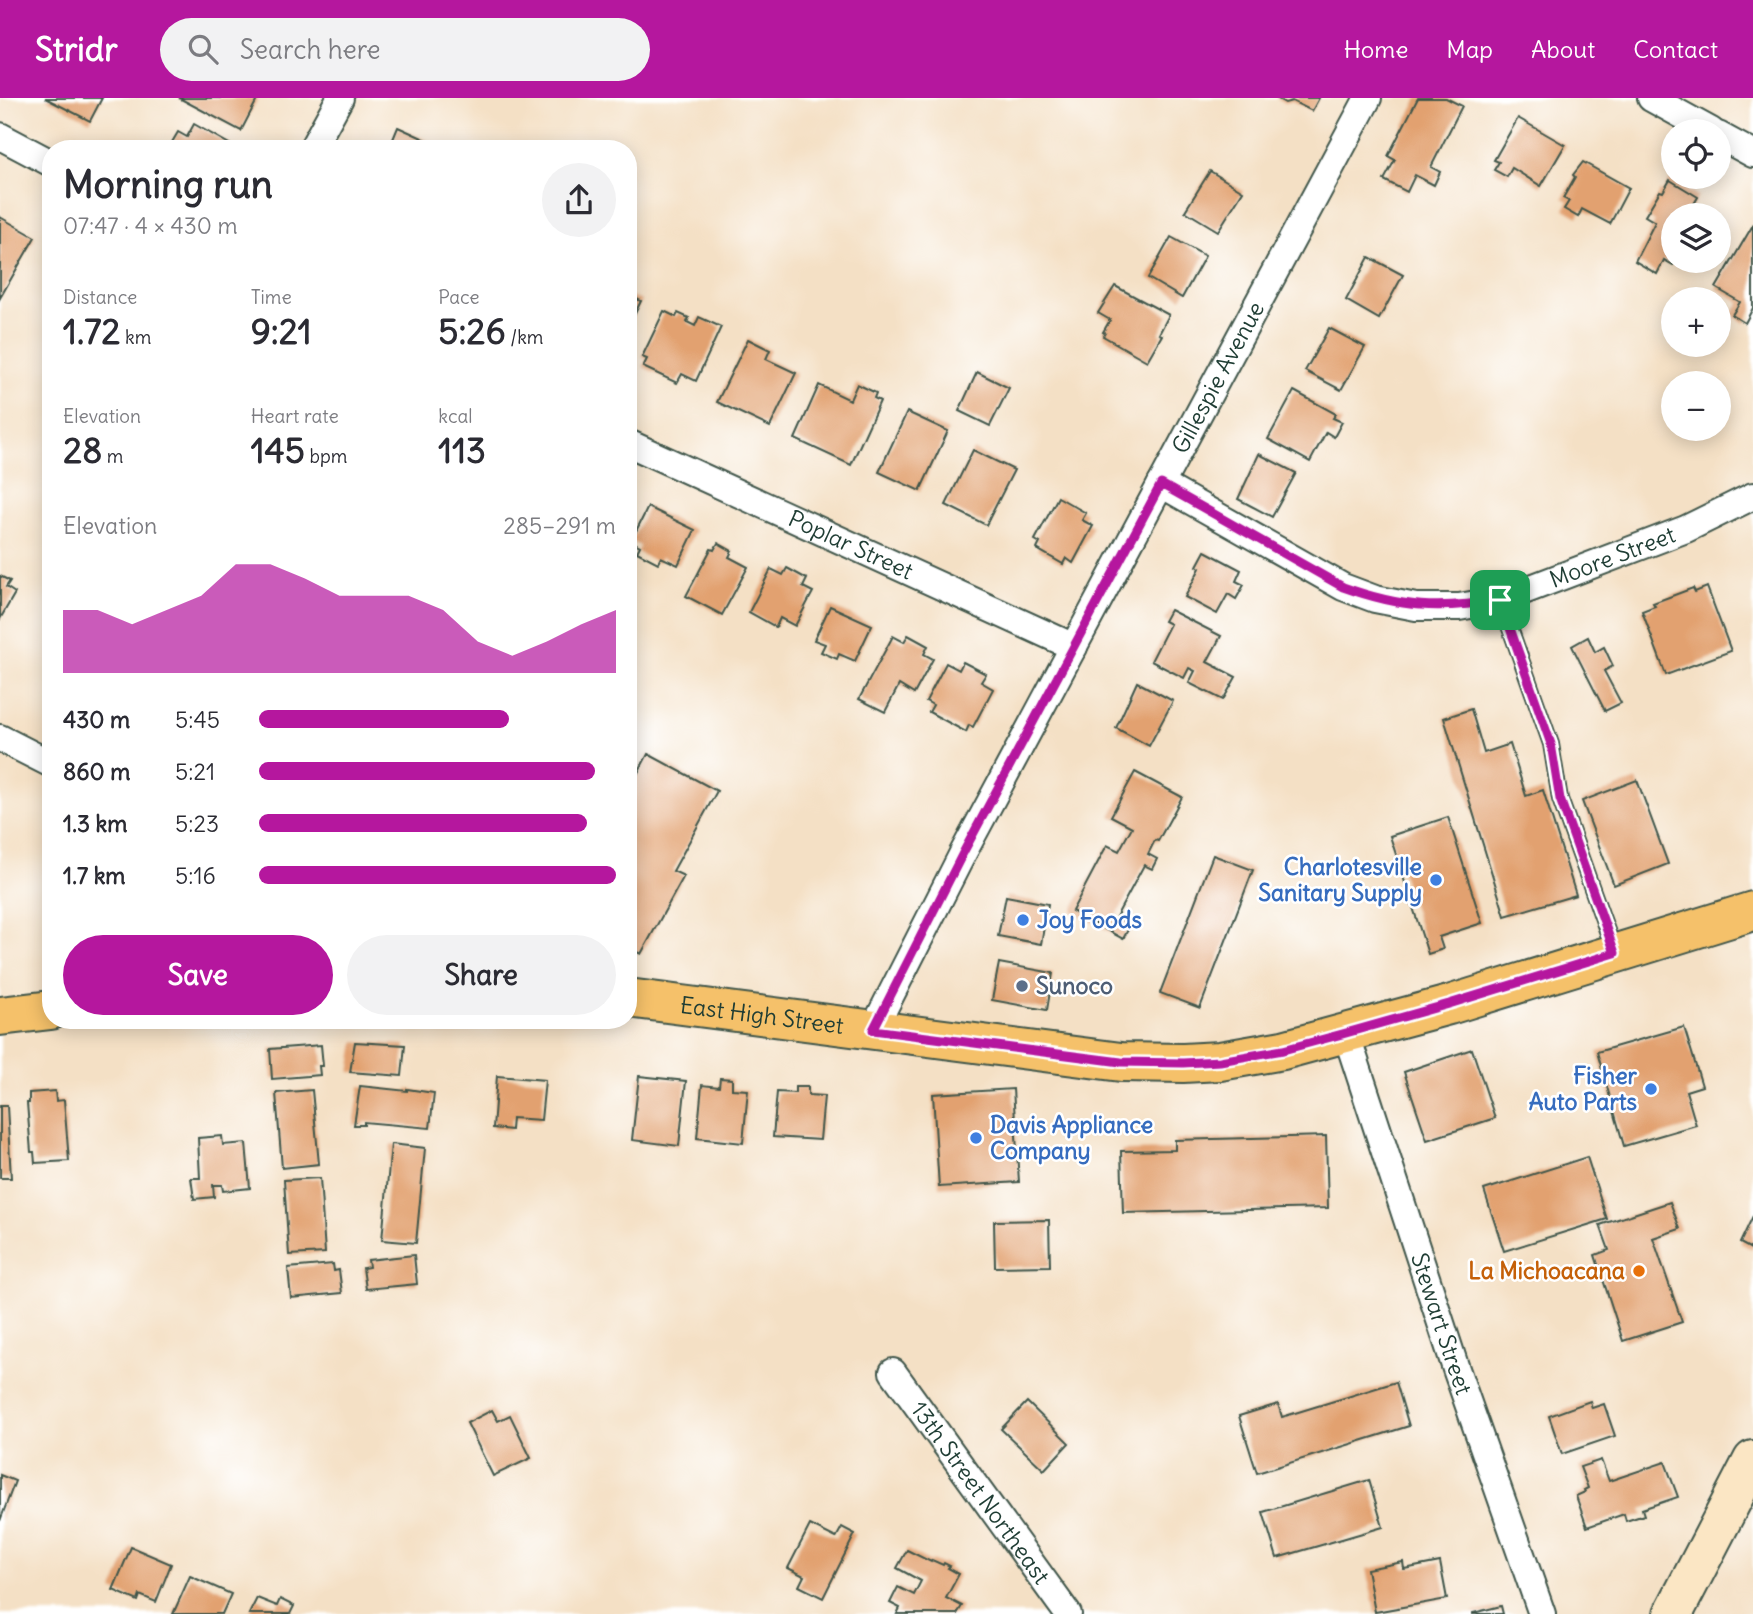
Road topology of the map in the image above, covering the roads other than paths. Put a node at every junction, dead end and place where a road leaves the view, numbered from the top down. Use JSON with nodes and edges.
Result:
{"nodes":[{"id":1,"x":340,"y":98,"type":"edge"},
{"id":2,"x":1368,"y":98,"type":"edge"},
{"id":3,"x":1650,"y":98,"type":"edge"},
{"id":4,"x":1689,"y":119,"type":"edge"},
{"id":5,"x":0,"y":136,"type":"edge"},
{"id":6,"x":317,"y":140,"type":"edge"},
{"id":7,"x":1731,"y":142,"type":"edge"},
{"id":8,"x":1753,"y":154,"type":"edge"},
{"id":9,"x":42,"y":158,"type":"edge"},
{"id":10,"x":637,"y":447,"type":"edge"},
{"id":11,"x":1161,"y":484,"type":"junction"},
{"id":12,"x":1753,"y":496,"type":"edge"},
{"id":13,"x":1500,"y":600,"type":"junction"},
{"id":14,"x":1074,"y":647,"type":"junction"},
{"id":15,"x":0,"y":737,"type":"edge"},
{"id":16,"x":42,"y":759,"type":"edge"},
{"id":17,"x":1753,"y":911,"type":"edge"},
{"id":18,"x":1615,"y":953,"type":"junction"},
{"id":19,"x":637,"y":999,"type":"edge"},
{"id":20,"x":42,"y":1011,"type":"edge"},
{"id":21,"x":0,"y":1016,"type":"edge"},
{"id":22,"x":873,"y":1030,"type":"junction"},
{"id":23,"x":1346,"y":1033,"type":"junction"},
{"id":24,"x":893,"y":1372,"type":"dead end"},
{"id":25,"x":1753,"y":1460,"type":"edge"},
{"id":26,"x":1068,"y":1614,"type":"edge"},
{"id":27,"x":1542,"y":1614,"type":"edge"},
{"id":28,"x":1673,"y":1614,"type":"edge"}],
"edges":[{"from":1,"to":6,"type":"street"},
{"from":2,"to":11,"type":"street","name":"Gillespie Avenue"},
{"from":3,"to":4,"type":"street"},
{"from":5,"to":9,"type":"street"},
{"from":7,"to":8,"type":"street"},
{"from":10,"to":14,"type":"street","name":"Poplar Street"},
{"from":11,"to":13,"type":"street","name":"Moore Street"},
{"from":11,"to":14,"type":"street","name":"Gillespie Avenue"},
{"from":12,"to":13,"type":"street","name":"Moore Street"},
{"from":13,"to":18,"type":"lane"},
{"from":14,"to":22,"type":"street","name":"Gillespie Avenue"},
{"from":15,"to":16,"type":"street"},
{"from":17,"to":18,"type":"main road","name":"East High Street"},
{"from":18,"to":23,"type":"main road","name":"East High Street"},
{"from":19,"to":22,"type":"main road","name":"East High Street"},
{"from":20,"to":21,"type":"main road"},
{"from":22,"to":23,"type":"main road","name":"East High Street"},
{"from":23,"to":27,"type":"street","name":"Stewart Street"},
{"from":24,"to":26,"type":"street","name":"13th Street Northeast"},
{"from":25,"to":28,"type":"main road"}]}
